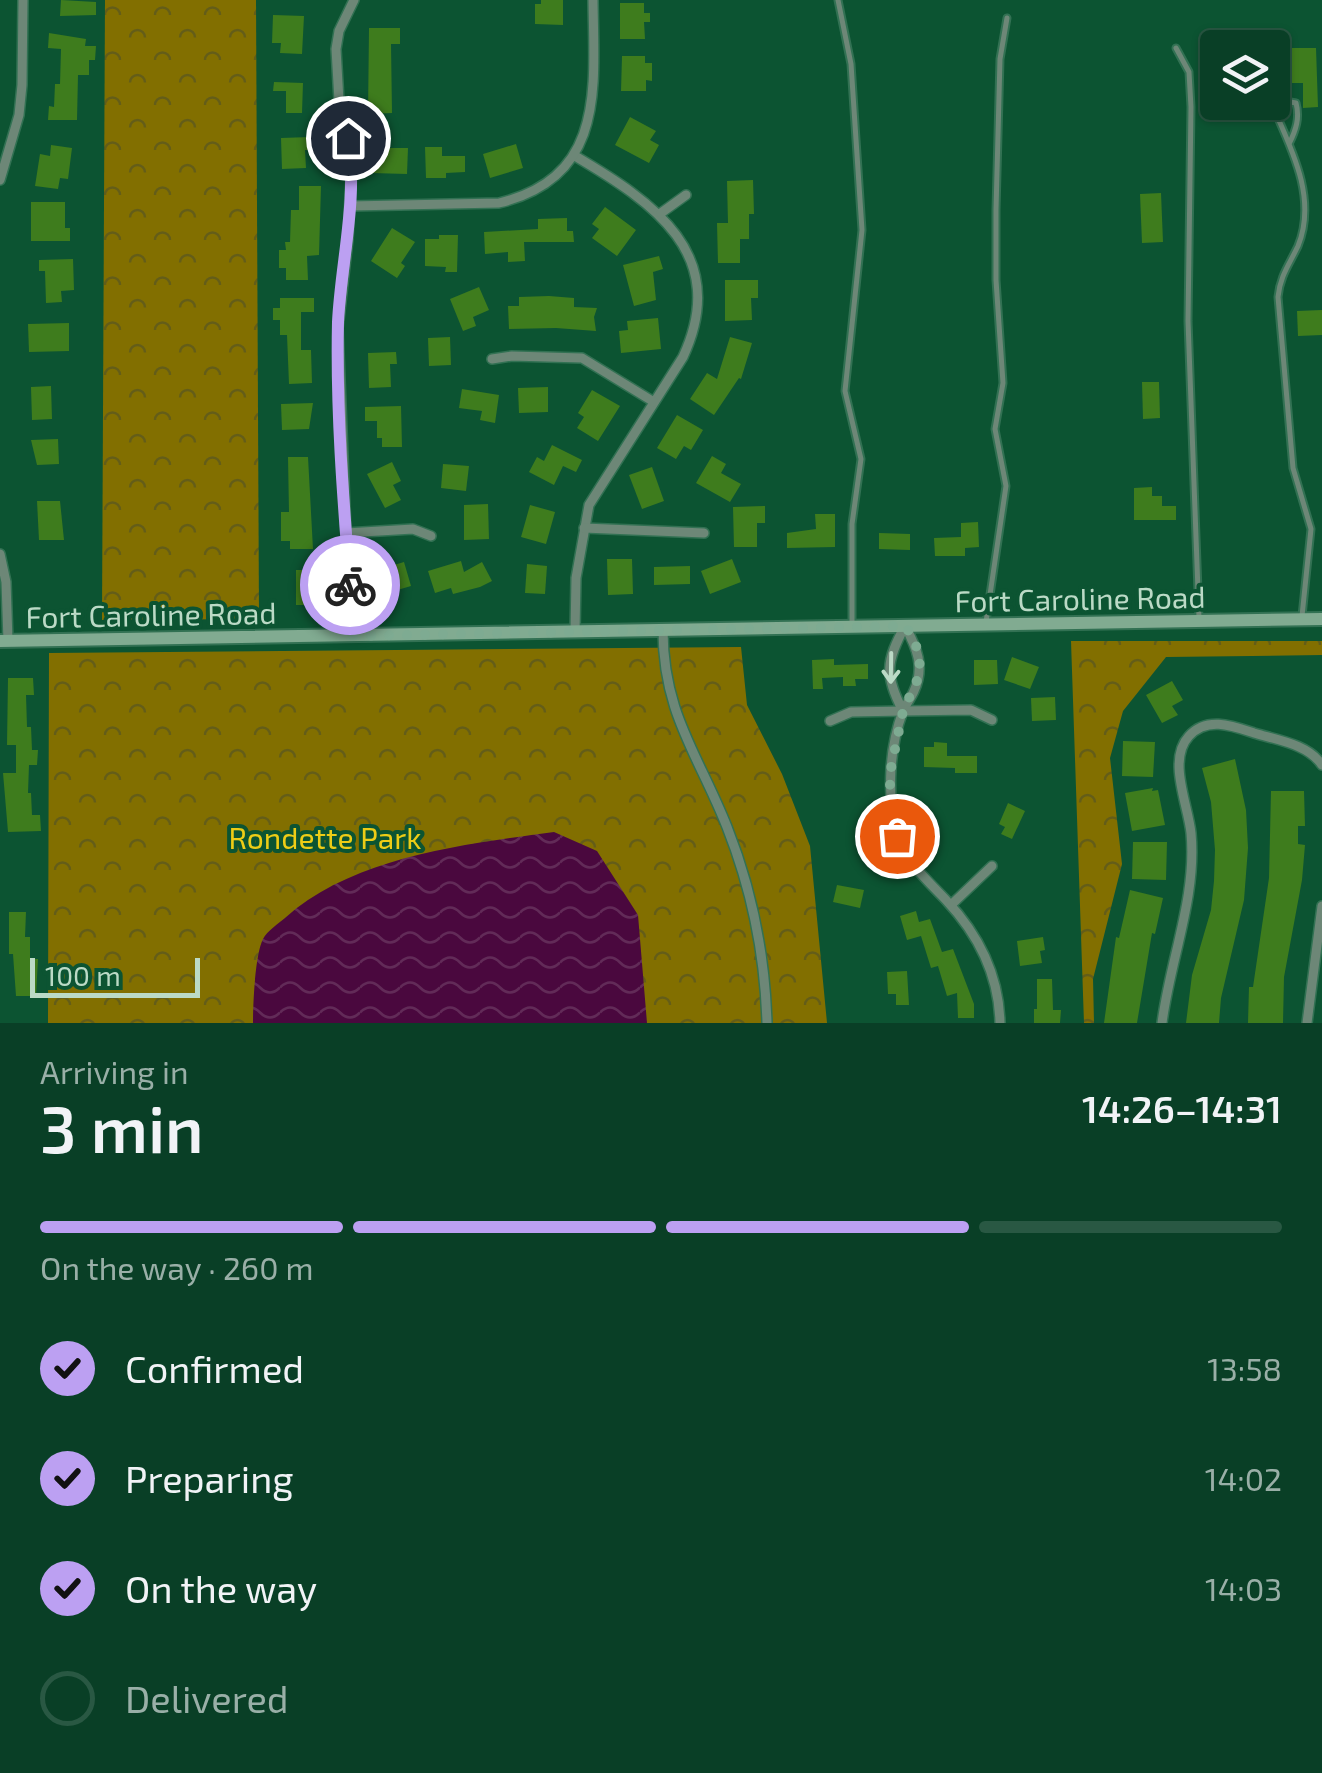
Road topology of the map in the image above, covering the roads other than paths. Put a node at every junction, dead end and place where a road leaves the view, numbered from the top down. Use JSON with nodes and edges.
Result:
{"nodes":[{"id":1,"x":23,"y":0,"type":"edge"},
{"id":2,"x":354,"y":0,"type":"edge"},
{"id":3,"x":593,"y":0,"type":"edge"},
{"id":4,"x":838,"y":0,"type":"edge"},
{"id":5,"x":1007,"y":18,"type":"dead end"},
{"id":6,"x":1176,"y":48,"type":"dead end"},
{"id":7,"x":1290,"y":144,"type":"junction"},
{"id":8,"x":576,"y":156,"type":"junction"},
{"id":9,"x":0,"y":180,"type":"edge"},
{"id":10,"x":686,"y":195,"type":"dead end"},
{"id":11,"x":350,"y":206,"type":"junction"},
{"id":12,"x":660,"y":213,"type":"junction"},
{"id":13,"x":492,"y":359,"type":"dead end"},
{"id":14,"x":654,"y":402,"type":"junction"},
{"id":15,"x":584,"y":528,"type":"junction"},
{"id":16,"x":346,"y":532,"type":"junction"},
{"id":17,"x":704,"y":532,"type":"dead end"},
{"id":18,"x":430,"y":536,"type":"dead end"},
{"id":19,"x":0,"y":542,"type":"edge"},
{"id":20,"x":0,"y":554,"type":"edge"},
{"id":21,"x":1302,"y":619,"type":"junction"},
{"id":22,"x":1322,"y":619,"type":"edge"},
{"id":23,"x":1199,"y":621,"type":"junction"},
{"id":24,"x":986,"y":625,"type":"junction"},
{"id":25,"x":906,"y":626,"type":"junction"},
{"id":26,"x":852,"y":627,"type":"junction"},
{"id":27,"x":664,"y":630,"type":"junction"},
{"id":28,"x":576,"y":632,"type":"junction"},
{"id":29,"x":350,"y":636,"type":"junction"},
{"id":30,"x":4,"y":641,"type":"edge"},
{"id":31,"x":903,"y":711,"type":"junction"},
{"id":32,"x":992,"y":720,"type":"dead end"},
{"id":33,"x":830,"y":722,"type":"dead end"},
{"id":34,"x":1322,"y":765,"type":"edge"},
{"id":35,"x":897,"y":836,"type":"junction"},
{"id":36,"x":906,"y":854,"type":"junction"},
{"id":37,"x":992,"y":866,"type":"dead end"},
{"id":38,"x":951,"y":905,"type":"junction"},
{"id":39,"x":1322,"y":906,"type":"edge"},
{"id":40,"x":766,"y":1023,"type":"edge"},
{"id":41,"x":1000,"y":1023,"type":"edge"},
{"id":42,"x":1162,"y":1023,"type":"edge"},
{"id":43,"x":1307,"y":1023,"type":"edge"}],
"edges":[{"from":1,"to":9,"type":"street"},
{"from":2,"to":11,"type":"street"},
{"from":3,"to":8,"type":"street"},
{"from":4,"to":26,"type":"lane"},
{"from":5,"to":24,"type":"lane"},
{"from":6,"to":23,"type":"lane"},
{"from":7,"to":7,"type":"lane"},
{"from":7,"to":21,"type":"lane"},
{"from":8,"to":11,"type":"street"},
{"from":8,"to":12,"type":"street"},
{"from":10,"to":12,"type":"street"},
{"from":11,"to":16,"type":"street"},
{"from":12,"to":14,"type":"street"},
{"from":13,"to":14,"type":"street"},
{"from":14,"to":15,"type":"street"},
{"from":15,"to":17,"type":"street"},
{"from":15,"to":28,"type":"street"},
{"from":16,"to":18,"type":"street"},
{"from":16,"to":29,"type":"street"},
{"from":19,"to":20,"type":"street"},
{"from":20,"to":30,"type":"street"},
{"from":21,"to":22,"type":"street","name":"Fort Caroline Road"},
{"from":21,"to":23,"type":"street","name":"Fort Caroline Road"},
{"from":23,"to":24,"type":"street","name":"Fort Caroline Road"},
{"from":24,"to":25,"type":"street","name":"Fort Caroline Road"},
{"from":25,"to":26,"type":"street","name":"Fort Caroline Road"},
{"from":25,"to":31,"type":"street"},
{"from":25,"to":31,"type":"street","one_way":true},
{"from":26,"to":27,"type":"street","name":"Fort Caroline Road"},
{"from":27,"to":28,"type":"street","name":"Fort Caroline Road"},
{"from":27,"to":40,"type":"street"},
{"from":28,"to":29,"type":"street","name":"Fort Caroline Road"},
{"from":29,"to":30,"type":"street","name":"Fort Caroline Road"},
{"from":31,"to":32,"type":"street"},
{"from":31,"to":33,"type":"street"},
{"from":31,"to":35,"type":"street"},
{"from":34,"to":42,"type":"street"},
{"from":35,"to":36,"type":"street"},
{"from":35,"to":36,"type":"street"},
{"from":36,"to":38,"type":"street"},
{"from":37,"to":38,"type":"street"},
{"from":38,"to":41,"type":"street"},
{"from":39,"to":43,"type":"street"}]}
